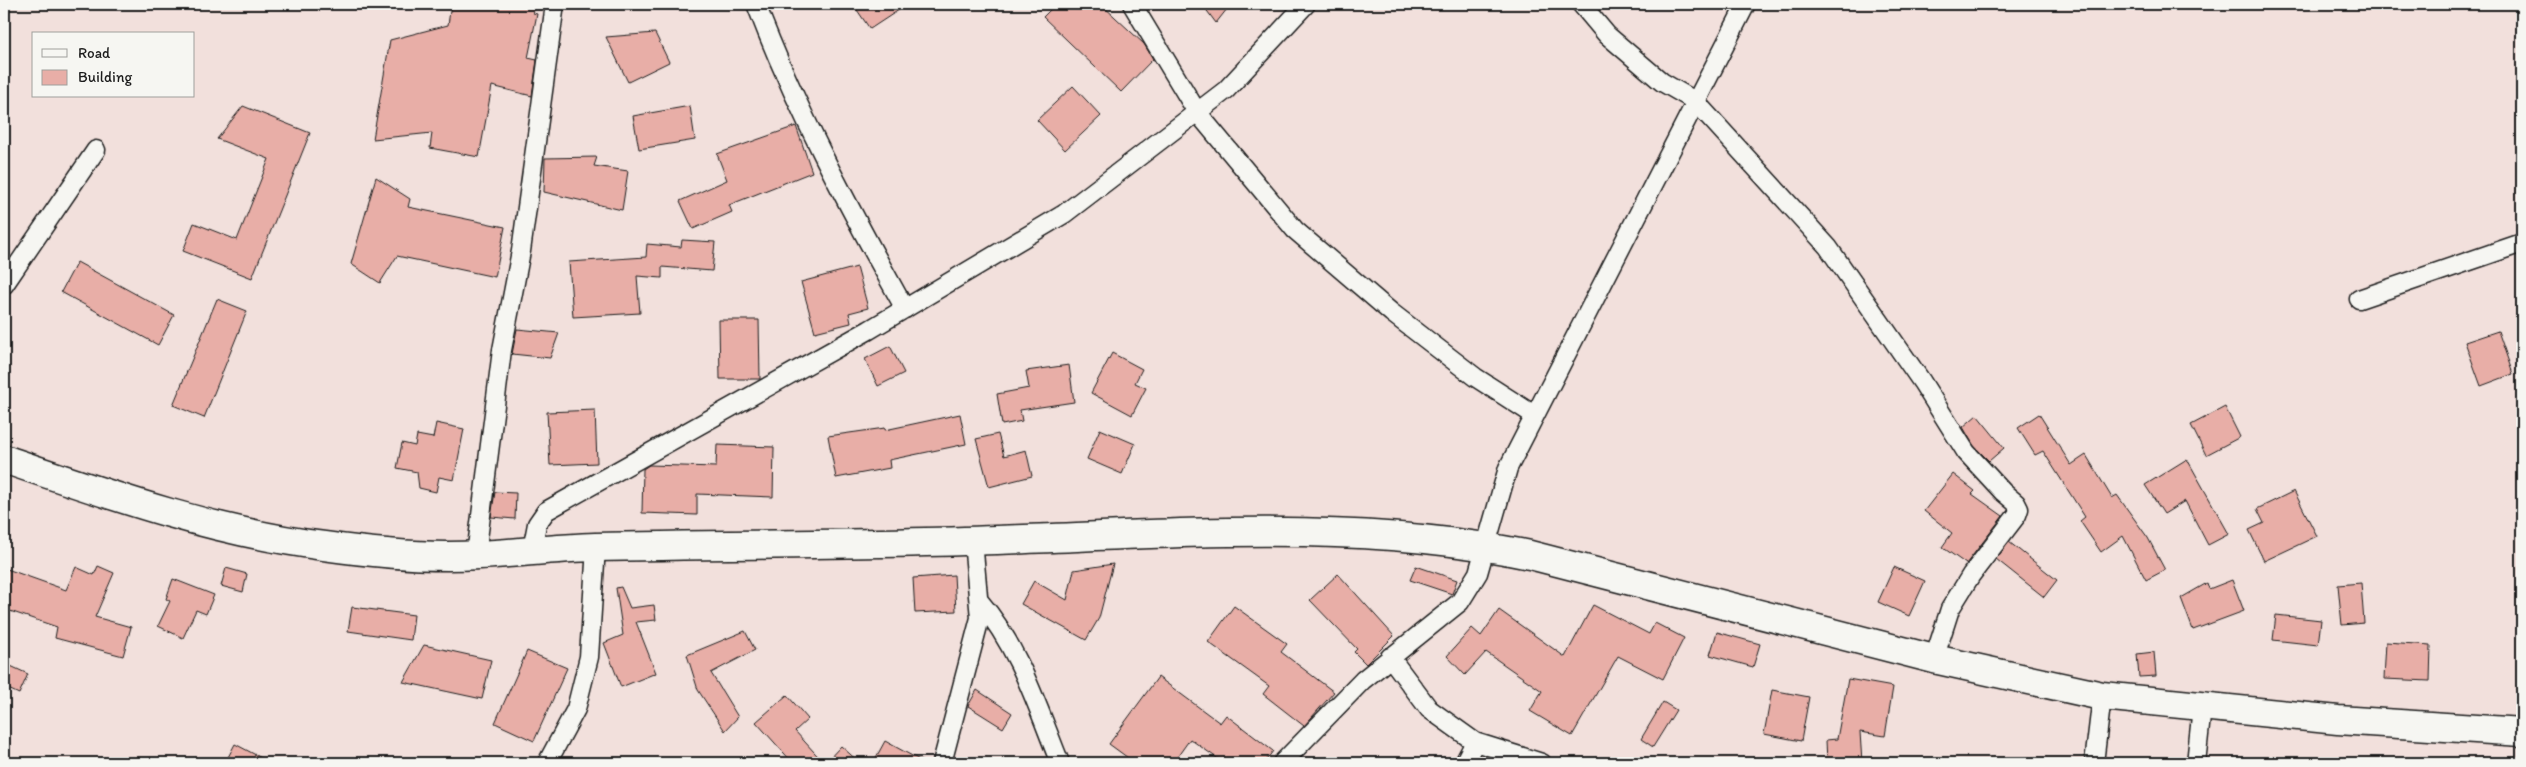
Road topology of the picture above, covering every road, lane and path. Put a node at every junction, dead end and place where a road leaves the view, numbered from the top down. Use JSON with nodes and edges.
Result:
{"nodes":[{"id":1,"x":555,"y":4,"type":"edge"},
{"id":2,"x":756,"y":4,"type":"edge"},
{"id":3,"x":1132,"y":4,"type":"edge"},
{"id":4,"x":1306,"y":4,"type":"edge"},
{"id":5,"x":1581,"y":4,"type":"edge"},
{"id":6,"x":1746,"y":4,"type":"edge"},
{"id":7,"x":1695,"y":101,"type":"junction"},
{"id":8,"x":1197,"y":112,"type":"junction"},
{"id":9,"x":96,"y":150,"type":"dead end"},
{"id":10,"x":2522,"y":244,"type":"edge"},
{"id":11,"x":4,"y":285,"type":"edge"},
{"id":12,"x":2359,"y":299,"type":"dead end"},
{"id":13,"x":905,"y":309,"type":"junction"},
{"id":14,"x":1534,"y":414,"type":"junction"},
{"id":15,"x":4,"y":459,"type":"edge"},
{"id":16,"x":973,"y":541,"type":"junction"},
{"id":17,"x":1486,"y":546,"type":"junction"},
{"id":18,"x":596,"y":547,"type":"junction"},
{"id":19,"x":532,"y":550,"type":"junction"},
{"id":20,"x":476,"y":555,"type":"junction"},
{"id":21,"x":980,"y":602,"type":"junction"},
{"id":22,"x":1390,"y":657,"type":"junction"},
{"id":23,"x":1934,"y":658,"type":"junction"},
{"id":24,"x":2102,"y":696,"type":"junction"},
{"id":25,"x":2202,"y":707,"type":"junction"},
{"id":26,"x":2522,"y":732,"type":"edge"},
{"id":27,"x":1475,"y":742,"type":"junction"},
{"id":28,"x":547,"y":763,"type":"edge"},
{"id":29,"x":942,"y":763,"type":"edge"},
{"id":30,"x":1060,"y":763,"type":"edge"},
{"id":31,"x":1282,"y":763,"type":"edge"},
{"id":32,"x":1464,"y":763,"type":"edge"},
{"id":33,"x":1542,"y":763,"type":"edge"},
{"id":34,"x":2094,"y":763,"type":"edge"},
{"id":35,"x":2196,"y":763,"type":"edge"}],
"edges":[{"from":1,"to":20,"type":"street"},
{"from":2,"to":13,"type":"street"},
{"from":3,"to":8,"type":"street"},
{"from":4,"to":8,"type":"street"},
{"from":5,"to":7,"type":"street"},
{"from":6,"to":7,"type":"street"},
{"from":7,"to":14,"type":"street"},
{"from":7,"to":23,"type":"street"},
{"from":8,"to":13,"type":"street"},
{"from":8,"to":14,"type":"street"},
{"from":9,"to":11,"type":"street"},
{"from":10,"to":12,"type":"street"},
{"from":13,"to":19,"type":"street"},
{"from":14,"to":17,"type":"street"},
{"from":15,"to":20,"type":"main road"},
{"from":16,"to":17,"type":"main road"},
{"from":16,"to":18,"type":"main road"},
{"from":16,"to":21,"type":"street"},
{"from":17,"to":22,"type":"street"},
{"from":17,"to":23,"type":"main road"},
{"from":18,"to":19,"type":"main road"},
{"from":18,"to":28,"type":"street"},
{"from":19,"to":20,"type":"main road"},
{"from":21,"to":29,"type":"street"},
{"from":21,"to":30,"type":"street"},
{"from":22,"to":27,"type":"street"},
{"from":22,"to":31,"type":"street"},
{"from":23,"to":24,"type":"main road"},
{"from":24,"to":25,"type":"main road"},
{"from":24,"to":34,"type":"street"},
{"from":25,"to":26,"type":"main road"},
{"from":25,"to":35,"type":"street"},
{"from":27,"to":32,"type":"street"},
{"from":27,"to":33,"type":"street"}]}
